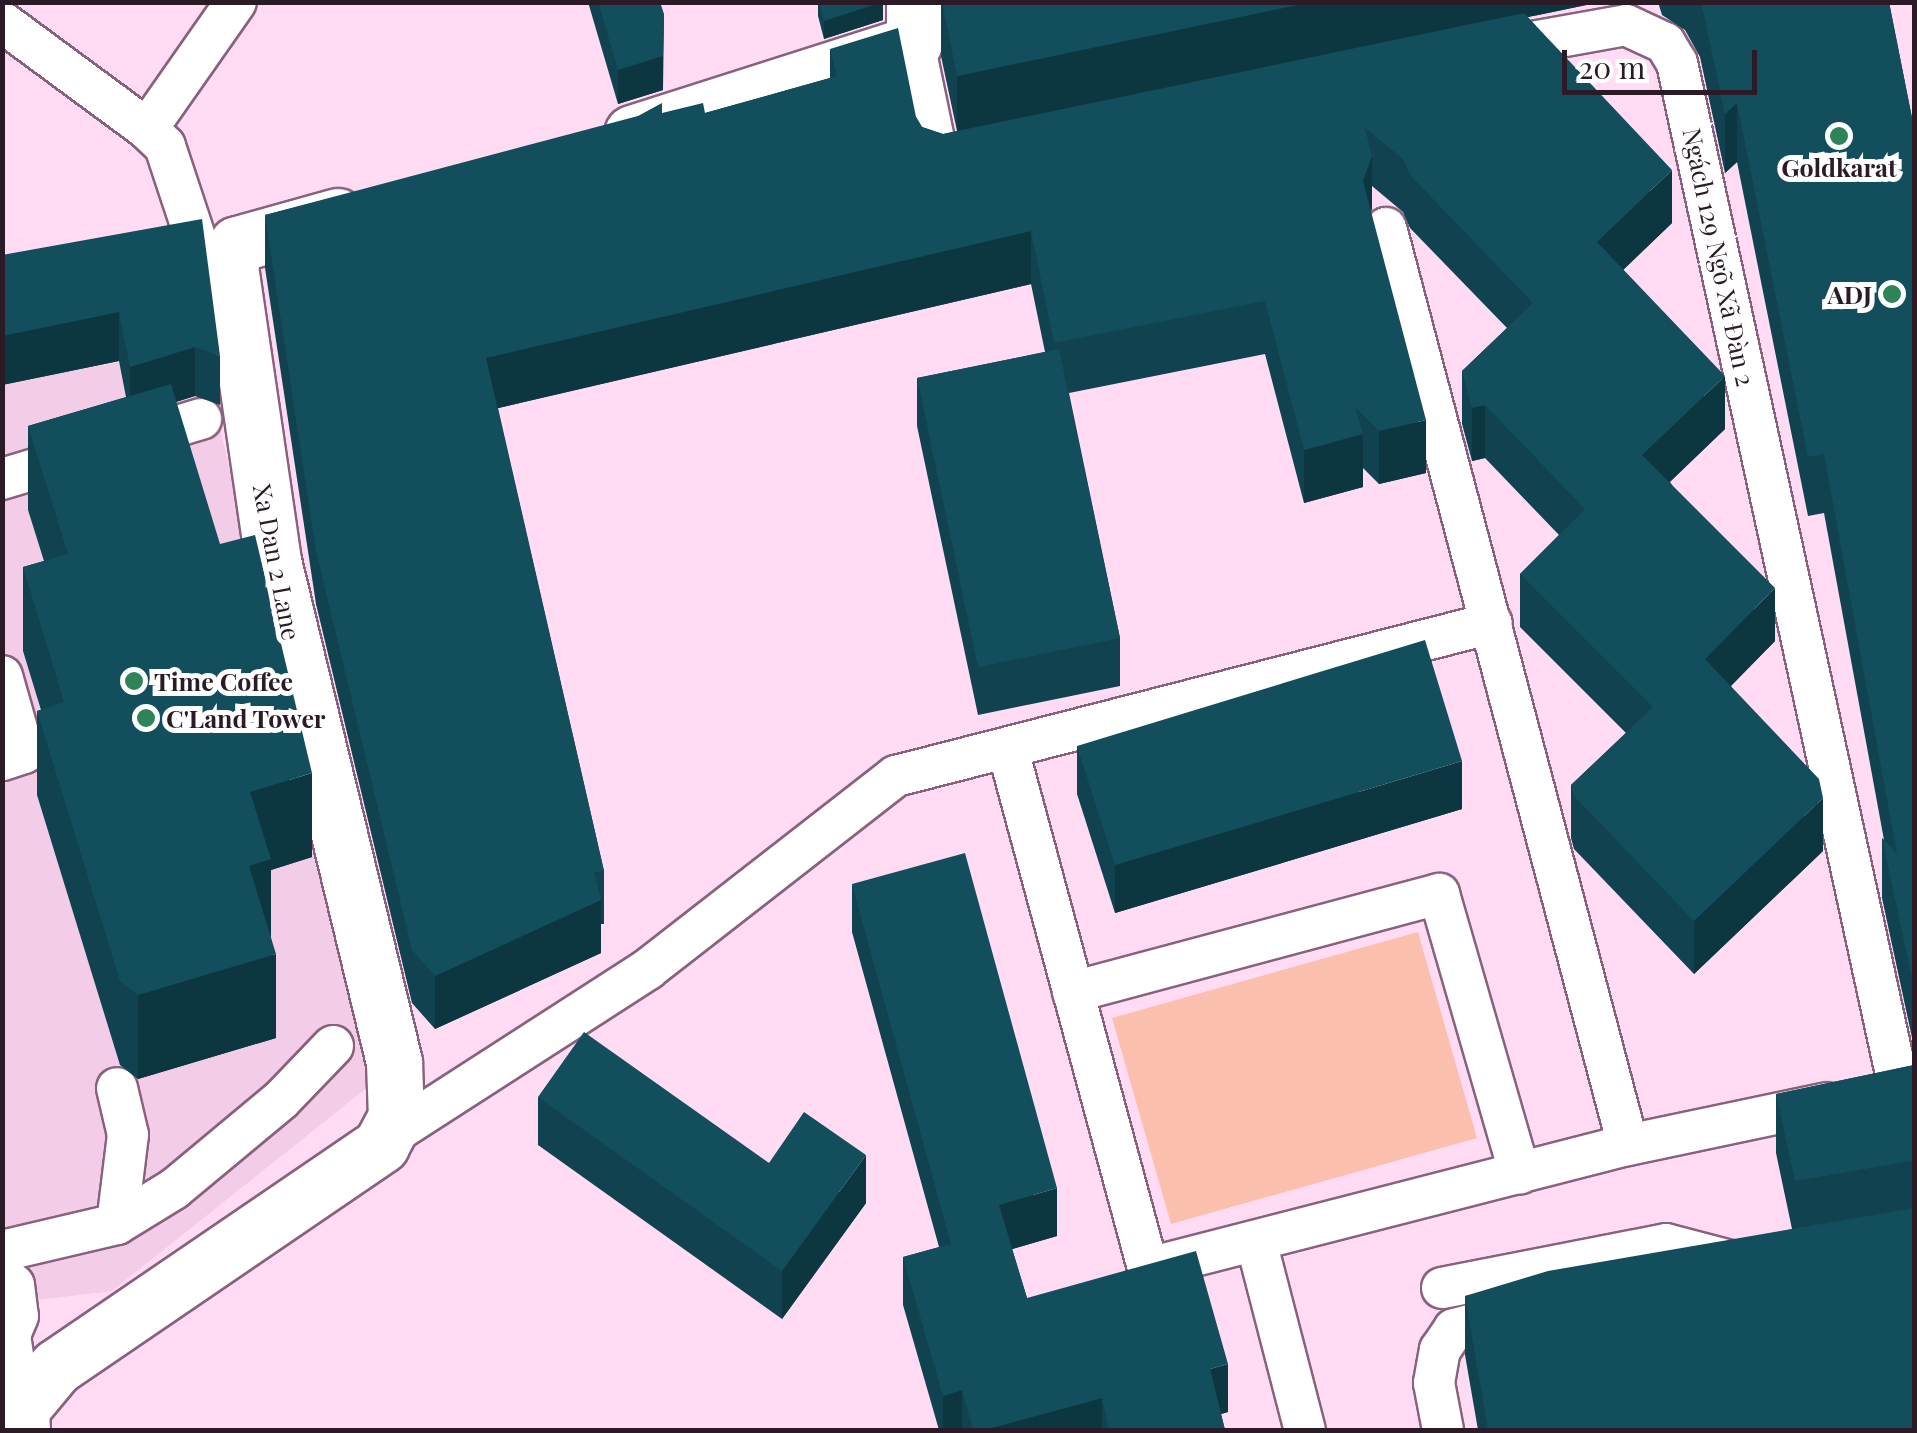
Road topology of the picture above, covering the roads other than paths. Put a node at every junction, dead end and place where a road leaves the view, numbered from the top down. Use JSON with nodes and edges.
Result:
{"nodes":[{"id":1,"x":236,"y":2,"type":"edge"},
{"id":2,"x":2,"y":22,"type":"edge"},
{"id":3,"x":914,"y":23,"type":"edge"},
{"id":4,"x":1445,"y":59,"type":"edge"},
{"id":5,"x":148,"y":129,"type":"junction"},
{"id":6,"x":578,"y":150,"type":"edge"},
{"id":7,"x":997,"y":152,"type":"edge"},
{"id":8,"x":396,"y":201,"type":"edge"},
{"id":9,"x":1386,"y":228,"type":"dead end"},
{"id":10,"x":214,"y":246,"type":"junction"},
{"id":11,"x":158,"y":250,"type":"edge"},
{"id":12,"x":201,"y":419,"type":"dead end"},
{"id":13,"x":2,"y":479,"type":"edge"},
{"id":14,"x":1492,"y":622,"type":"junction"},
{"id":15,"x":2,"y":676,"type":"edge"},
{"id":16,"x":1008,"y":750,"type":"junction"},
{"id":17,"x":2,"y":760,"type":"edge"},
{"id":18,"x":1073,"y":992,"type":"junction"},
{"id":19,"x":333,"y":1046,"type":"dead end"},
{"id":20,"x":1907,"y":1086,"type":"edge"},
{"id":21,"x":117,"y":1088,"type":"dead end"},
{"id":22,"x":390,"y":1136,"type":"junction"},
{"id":23,"x":1628,"y":1145,"type":"junction"},
{"id":24,"x":1520,"y":1174,"type":"junction"},
{"id":25,"x":117,"y":1224,"type":"junction"},
{"id":26,"x":1256,"y":1241,"type":"junction"},
{"id":27,"x":2,"y":1251,"type":"edge"},
{"id":28,"x":2,"y":1274,"type":"edge"},
{"id":29,"x":1673,"y":1286,"type":"edge"},
{"id":30,"x":1442,"y":1288,"type":"dead end"},
{"id":31,"x":1580,"y":1301,"type":"edge"},
{"id":32,"x":6,"y":1332,"type":"edge"},
{"id":33,"x":21,"y":1420,"type":"edge"},
{"id":34,"x":1305,"y":1430,"type":"edge"},
{"id":35,"x":1443,"y":1430,"type":"edge"}],
"edges":[{"from":1,"to":5,"type":"lane"},
{"from":2,"to":5,"type":"lane"},
{"from":3,"to":6,"type":"street"},
{"from":3,"to":7,"type":"lane"},
{"from":4,"to":20,"type":"lane","name":"Ngách 129 Ngõ Xã Đàn 2"},
{"from":5,"to":10,"type":"lane"},
{"from":8,"to":10,"type":"street"},
{"from":9,"to":14,"type":"lane"},
{"from":10,"to":11,"type":"lane"},
{"from":10,"to":22,"type":"street","name":"Xa Dan 2 Lane"},
{"from":12,"to":13,"type":"lane"},
{"from":14,"to":16,"type":"lane"},
{"from":14,"to":23,"type":"lane"},
{"from":15,"to":17,"type":"lane"},
{"from":16,"to":18,"type":"lane"},
{"from":16,"to":22,"type":"lane"},
{"from":18,"to":24,"type":"lane"},
{"from":18,"to":26,"type":"lane"},
{"from":19,"to":25,"type":"lane"},
{"from":20,"to":23,"type":"lane"},
{"from":21,"to":25,"type":"lane"},
{"from":22,"to":33,"type":"street"},
{"from":23,"to":24,"type":"lane"},
{"from":24,"to":26,"type":"lane"},
{"from":25,"to":27,"type":"lane"},
{"from":26,"to":34,"type":"lane"},
{"from":28,"to":32,"type":"lane"},
{"from":29,"to":30,"type":"lane"},
{"from":31,"to":35,"type":"lane"},
{"from":32,"to":33,"type":"lane"}]}
